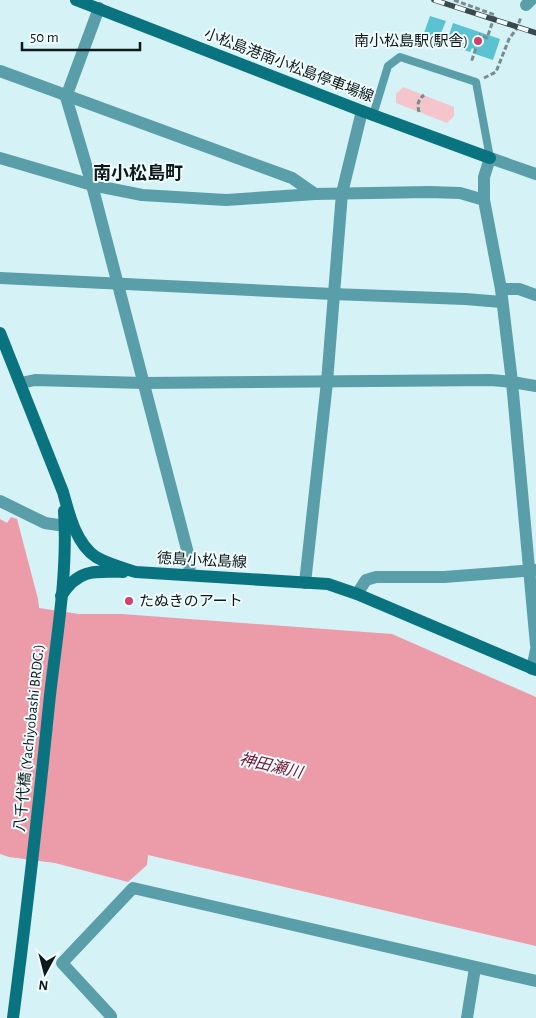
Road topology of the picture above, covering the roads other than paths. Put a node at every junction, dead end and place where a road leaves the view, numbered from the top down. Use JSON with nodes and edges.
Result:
{"nodes":[{"id":1,"x":76,"y":0,"type":"edge"},
{"id":2,"x":99,"y":8,"type":"junction"},
{"id":3,"x":0,"y":72,"type":"edge"},
{"id":4,"x":66,"y":97,"type":"junction"},
{"id":5,"x":368,"y":113,"type":"junction"},
{"id":6,"x":0,"y":158,"type":"edge"},
{"id":7,"x":490,"y":158,"type":"junction"},
{"id":8,"x":536,"y":174,"type":"edge"},
{"id":9,"x":92,"y":185,"type":"junction"},
{"id":10,"x":342,"y":193,"type":"junction"},
{"id":11,"x":315,"y":194,"type":"junction"},
{"id":12,"x":484,"y":200,"type":"junction"},
{"id":13,"x":0,"y":278,"type":"edge"},
{"id":14,"x":117,"y":283,"type":"junction"},
{"id":15,"x":501,"y":288,"type":"junction"},
{"id":16,"x":333,"y":294,"type":"junction"},
{"id":17,"x":536,"y":295,"type":"edge"},
{"id":18,"x":502,"y":302,"type":"junction"},
{"id":19,"x":0,"y":333,"type":"edge"},
{"id":20,"x":327,"y":382,"type":"junction"},
{"id":21,"x":512,"y":382,"type":"junction"},
{"id":22,"x":20,"y":383,"type":"junction"},
{"id":23,"x":144,"y":383,"type":"junction"},
{"id":24,"x":536,"y":386,"type":"edge"},
{"id":25,"x":63,"y":492,"type":"junction"},
{"id":26,"x":0,"y":501,"type":"edge"},
{"id":27,"x":65,"y":526,"type":"junction"},
{"id":28,"x":533,"y":570,"type":"edge"},
{"id":29,"x":136,"y":572,"type":"junction"},
{"id":30,"x":189,"y":575,"type":"junction"},
{"id":31,"x":305,"y":582,"type":"junction"},
{"id":32,"x":357,"y":594,"type":"junction"},
{"id":33,"x":60,"y":602,"type":"junction"},
{"id":34,"x":536,"y":644,"type":"edge"},
{"id":35,"x":536,"y":650,"type":"edge"},
{"id":36,"x":534,"y":669,"type":"edge"},
{"id":37,"x":475,"y":968,"type":"junction"},
{"id":38,"x":536,"y":982,"type":"edge"},
{"id":39,"x":13,"y":1018,"type":"edge"},
{"id":40,"x":111,"y":1018,"type":"edge"},
{"id":41,"x":467,"y":1018,"type":"edge"}],
"edges":[{"from":1,"to":2,"type":"main road","name":"小松島港南小松島停車場線"},
{"from":2,"to":4,"type":"street"},
{"from":2,"to":5,"type":"main road","name":"小松島港南小松島停車場線"},
{"from":3,"to":4,"type":"street"},
{"from":4,"to":9,"type":"street"},
{"from":4,"to":11,"type":"street"},
{"from":5,"to":7,"type":"main road","name":"小松島港南小松島停車場線"},
{"from":5,"to":7,"type":"lane"},
{"from":5,"to":10,"type":"street"},
{"from":6,"to":9,"type":"street"},
{"from":7,"to":8,"type":"street"},
{"from":7,"to":12,"type":"street"},
{"from":9,"to":11,"type":"street"},
{"from":9,"to":14,"type":"street"},
{"from":10,"to":11,"type":"street"},
{"from":10,"to":12,"type":"street"},
{"from":10,"to":16,"type":"street"},
{"from":12,"to":15,"type":"street"},
{"from":13,"to":14,"type":"street"},
{"from":14,"to":16,"type":"street"},
{"from":14,"to":23,"type":"street"},
{"from":15,"to":17,"type":"street"},
{"from":15,"to":18,"type":"street"},
{"from":16,"to":18,"type":"street"},
{"from":16,"to":20,"type":"street"},
{"from":18,"to":21,"type":"street"},
{"from":19,"to":22,"type":"main road","name":"徳島小松島線"},
{"from":20,"to":21,"type":"street"},
{"from":20,"to":23,"type":"street"},
{"from":20,"to":31,"type":"street"},
{"from":21,"to":24,"type":"street"},
{"from":21,"to":28,"type":"street"},
{"from":22,"to":23,"type":"street"},
{"from":22,"to":25,"type":"main road","name":"徳島小松島線"},
{"from":23,"to":30,"type":"street"},
{"from":25,"to":27,"type":"main road"},
{"from":25,"to":29,"type":"main road","name":"徳島小松島線"},
{"from":26,"to":27,"type":"street"},
{"from":27,"to":33,"type":"main road"},
{"from":28,"to":32,"type":"street"},
{"from":28,"to":34,"type":"street"},
{"from":29,"to":30,"type":"main road","name":"徳島小松島線"},
{"from":29,"to":33,"type":"main road"},
{"from":30,"to":31,"type":"main road","name":"徳島小松島線"},
{"from":31,"to":32,"type":"main road","name":"徳島小松島線"},
{"from":32,"to":36,"type":"main road","name":"徳島小松島線"},
{"from":33,"to":39,"type":"main road","name":"八千代橋 (Yachiyobashi BRDG.)"},
{"from":35,"to":36,"type":"street"},
{"from":37,"to":38,"type":"street"},
{"from":37,"to":40,"type":"street"},
{"from":37,"to":41,"type":"street"}]}
